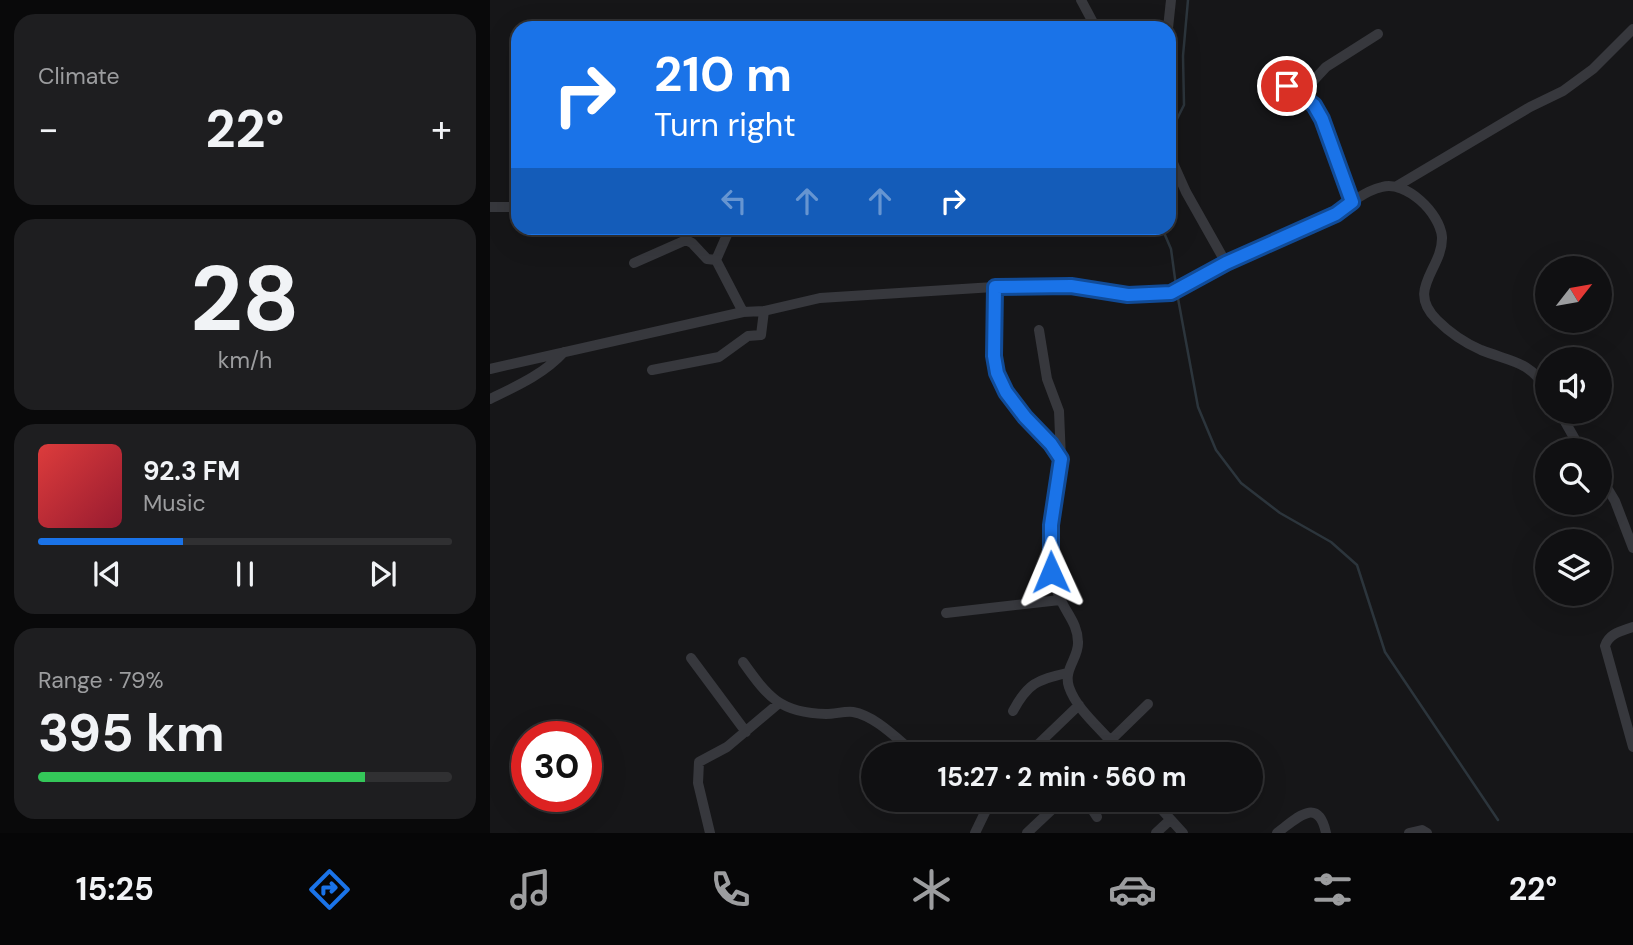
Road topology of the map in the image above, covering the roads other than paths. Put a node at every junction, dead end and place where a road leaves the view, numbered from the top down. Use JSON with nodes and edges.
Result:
{"nodes":[{"id":1,"x":1080,"y":0,"type":"edge"},
{"id":2,"x":1171,"y":0,"type":"edge"},
{"id":3,"x":1092,"y":21,"type":"edge"},
{"id":4,"x":1169,"y":21,"type":"edge"},
{"id":5,"x":1633,"y":29,"type":"edge"},
{"id":6,"x":1378,"y":34,"type":"dead end"},
{"id":7,"x":1274,"y":76,"type":"dead end"},
{"id":8,"x":1300,"y":95,"type":"junction"},
{"id":9,"x":1176,"y":170,"type":"edge"},
{"id":10,"x":1398,"y":186,"type":"junction"},
{"id":11,"x":1352,"y":202,"type":"junction"},
{"id":12,"x":490,"y":207,"type":"edge"},
{"id":13,"x":511,"y":207,"type":"edge"},
{"id":14,"x":727,"y":235,"type":"edge"},
{"id":15,"x":716,"y":260,"type":"junction"},
{"id":16,"x":634,"y":262,"type":"dead end"},
{"id":17,"x":1226,"y":263,"type":"junction"},
{"id":18,"x":995,"y":287,"type":"junction"},
{"id":19,"x":764,"y":310,"type":"junction"},
{"id":20,"x":743,"y":312,"type":"junction"},
{"id":21,"x":1039,"y":330,"type":"dead end"},
{"id":22,"x":564,"y":352,"type":"junction"},
{"id":23,"x":490,"y":369,"type":"edge"},
{"id":24,"x":652,"y":370,"type":"dead end"},
{"id":25,"x":1535,"y":374,"type":"edge"},
{"id":26,"x":490,"y":399,"type":"edge"},
{"id":27,"x":1061,"y":459,"type":"junction"},
{"id":28,"x":1612,"y":496,"type":"edge"},
{"id":29,"x":1633,"y":548,"type":"edge"},
{"id":30,"x":1060,"y":600,"type":"junction"},
{"id":31,"x":946,"y":613,"type":"dead end"},
{"id":32,"x":1633,"y":627,"type":"edge"},
{"id":33,"x":691,"y":658,"type":"dead end"},
{"id":34,"x":743,"y":662,"type":"dead end"},
{"id":35,"x":1067,"y":673,"type":"junction"},
{"id":36,"x":778,"y":704,"type":"junction"},
{"id":37,"x":1148,"y":704,"type":"dead end"},
{"id":38,"x":1079,"y":705,"type":"junction"},
{"id":39,"x":1013,"y":711,"type":"dead end"},
{"id":40,"x":746,"y":732,"type":"junction"},
{"id":41,"x":1111,"y":740,"type":"joint"},
{"id":42,"x":900,"y":742,"type":"edge"},
{"id":43,"x":1040,"y":742,"type":"edge"},
{"id":44,"x":1633,"y":747,"type":"edge"},
{"id":45,"x":985,"y":812,"type":"edge"},
{"id":46,"x":1049,"y":812,"type":"edge"},
{"id":47,"x":1094,"y":812,"type":"edge"},
{"id":48,"x":1163,"y":812,"type":"edge"},
{"id":49,"x":1097,"y":817,"type":"dead end"},
{"id":50,"x":1170,"y":820,"type":"junction"},
{"id":51,"x":710,"y":833,"type":"edge"},
{"id":52,"x":975,"y":833,"type":"edge"},
{"id":53,"x":1027,"y":833,"type":"edge"},
{"id":54,"x":1156,"y":833,"type":"edge"},
{"id":55,"x":1183,"y":833,"type":"edge"},
{"id":56,"x":1277,"y":833,"type":"edge"},
{"id":57,"x":1326,"y":833,"type":"edge"},
{"id":58,"x":1409,"y":833,"type":"edge"},
{"id":59,"x":1427,"y":833,"type":"edge"}],
"edges":[{"from":1,"to":3,"type":"street"},
{"from":2,"to":4,"type":"street"},
{"from":5,"to":10,"type":"street"},
{"from":6,"to":8,"type":"street"},
{"from":7,"to":8,"type":"street"},
{"from":8,"to":11,"type":"street"},
{"from":9,"to":17,"type":"street"},
{"from":10,"to":11,"type":"street"},
{"from":10,"to":25,"type":"street"},
{"from":11,"to":17,"type":"street"},
{"from":12,"to":13,"type":"street"},
{"from":14,"to":15,"type":"street"},
{"from":15,"to":16,"type":"street"},
{"from":15,"to":20,"type":"street"},
{"from":17,"to":18,"type":"street"},
{"from":18,"to":19,"type":"street"},
{"from":18,"to":27,"type":"street"},
{"from":19,"to":20,"type":"street"},
{"from":19,"to":24,"type":"street"},
{"from":20,"to":22,"type":"street"},
{"from":21,"to":27,"type":"street"},
{"from":22,"to":23,"type":"street"},
{"from":22,"to":26,"type":"street"},
{"from":27,"to":30,"type":"street"},
{"from":28,"to":29,"type":"street"},
{"from":30,"to":31,"type":"street"},
{"from":30,"to":35,"type":"street"},
{"from":32,"to":44,"type":"street"},
{"from":33,"to":40,"type":"street"},
{"from":34,"to":36,"type":"street"},
{"from":35,"to":38,"type":"street"},
{"from":35,"to":39,"type":"street"},
{"from":36,"to":40,"type":"street"},
{"from":36,"to":42,"type":"street"},
{"from":37,"to":41,"type":"street"},
{"from":38,"to":41,"type":"street"},
{"from":38,"to":43,"type":"street"},
{"from":40,"to":51,"type":"street"},
{"from":45,"to":52,"type":"street"},
{"from":46,"to":53,"type":"street"},
{"from":47,"to":49,"type":"street"},
{"from":48,"to":50,"type":"street"},
{"from":50,"to":54,"type":"street"},
{"from":50,"to":55,"type":"street"},
{"from":56,"to":57,"type":"street"},
{"from":58,"to":59,"type":"street"}]}
